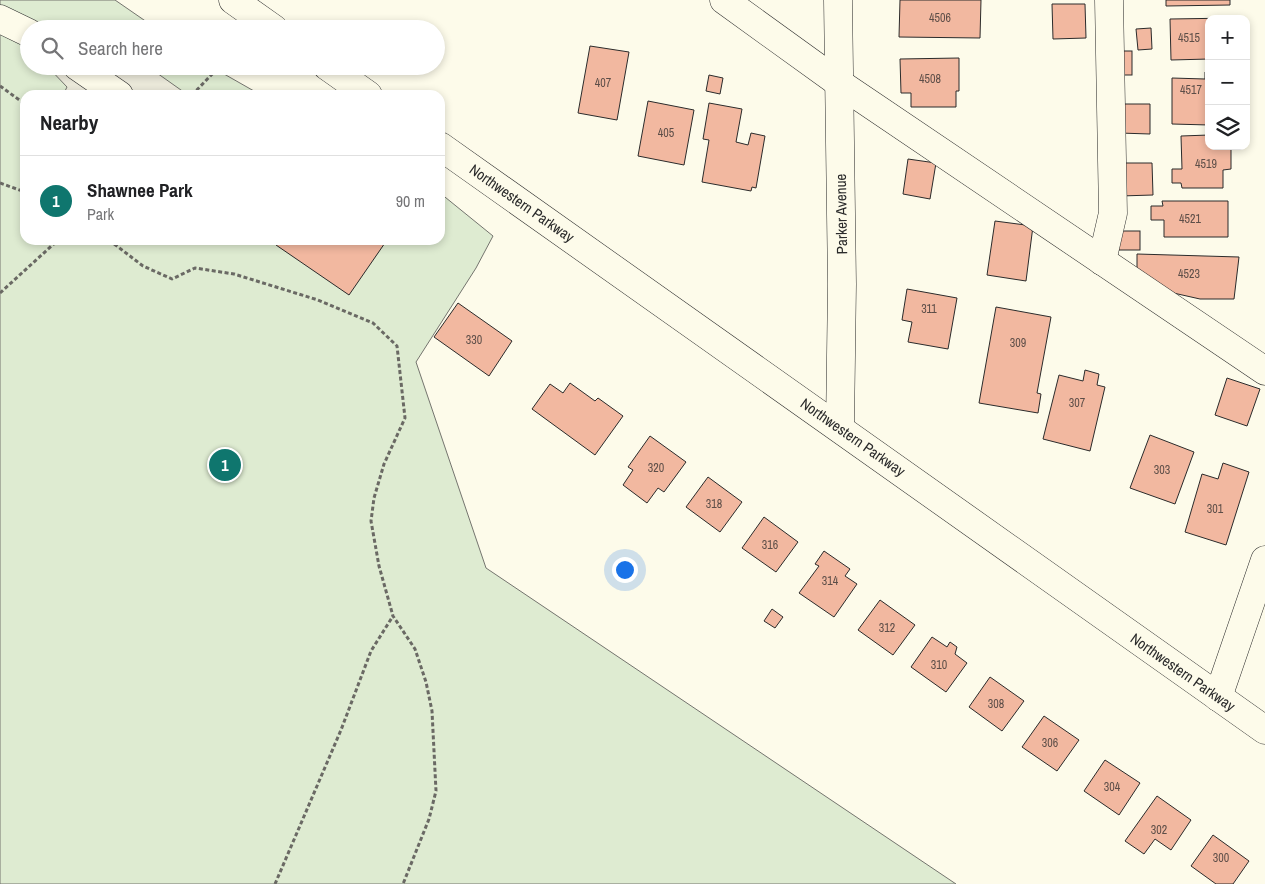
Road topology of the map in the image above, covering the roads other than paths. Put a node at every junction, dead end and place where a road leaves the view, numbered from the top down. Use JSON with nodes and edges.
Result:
{"nodes":[{"id":1,"x":233,"y":0,"type":"edge"},
{"id":2,"x":724,"y":0,"type":"edge"},
{"id":3,"x":838,"y":0,"type":"edge"},
{"id":4,"x":1109,"y":0,"type":"edge"},
{"id":5,"x":0,"y":19,"type":"edge"},
{"id":6,"x":261,"y":20,"type":"edge"},
{"id":7,"x":20,"y":29,"type":"edge"},
{"id":8,"x":90,"y":75,"type":"edge"},
{"id":9,"x":340,"y":75,"type":"edge"},
{"id":10,"x":839,"y":84,"type":"junction"},
{"id":11,"x":112,"y":90,"type":"edge"},
{"id":12,"x":361,"y":90,"type":"edge"},
{"id":13,"x":445,"y":150,"type":"edge"},
{"id":14,"x":1102,"y":261,"type":"junction"},
{"id":15,"x":1265,"y":371,"type":"edge"},
{"id":16,"x":840,"y":427,"type":"junction"},
{"id":17,"x":1265,"y":560,"type":"edge"},
{"id":18,"x":1218,"y":697,"type":"junction"},
{"id":19,"x":1265,"y":730,"type":"edge"}],
"edges":[{"from":1,"to":6,"type":"street"},
{"from":2,"to":10,"type":"street"},
{"from":3,"to":10,"type":"street","name":"Parker Avenue"},
{"from":4,"to":14,"type":"street"},
{"from":5,"to":7,"type":"street"},
{"from":8,"to":11,"type":"street"},
{"from":9,"to":12,"type":"street"},
{"from":10,"to":14,"type":"street"},
{"from":10,"to":16,"type":"street","name":"Parker Avenue"},
{"from":13,"to":16,"type":"street","name":"Northwestern Parkway"},
{"from":14,"to":15,"type":"street"},
{"from":16,"to":18,"type":"street","name":"Northwestern Parkway"},
{"from":17,"to":18,"type":"street"},
{"from":18,"to":19,"type":"street","name":"Northwestern Parkway"}]}
